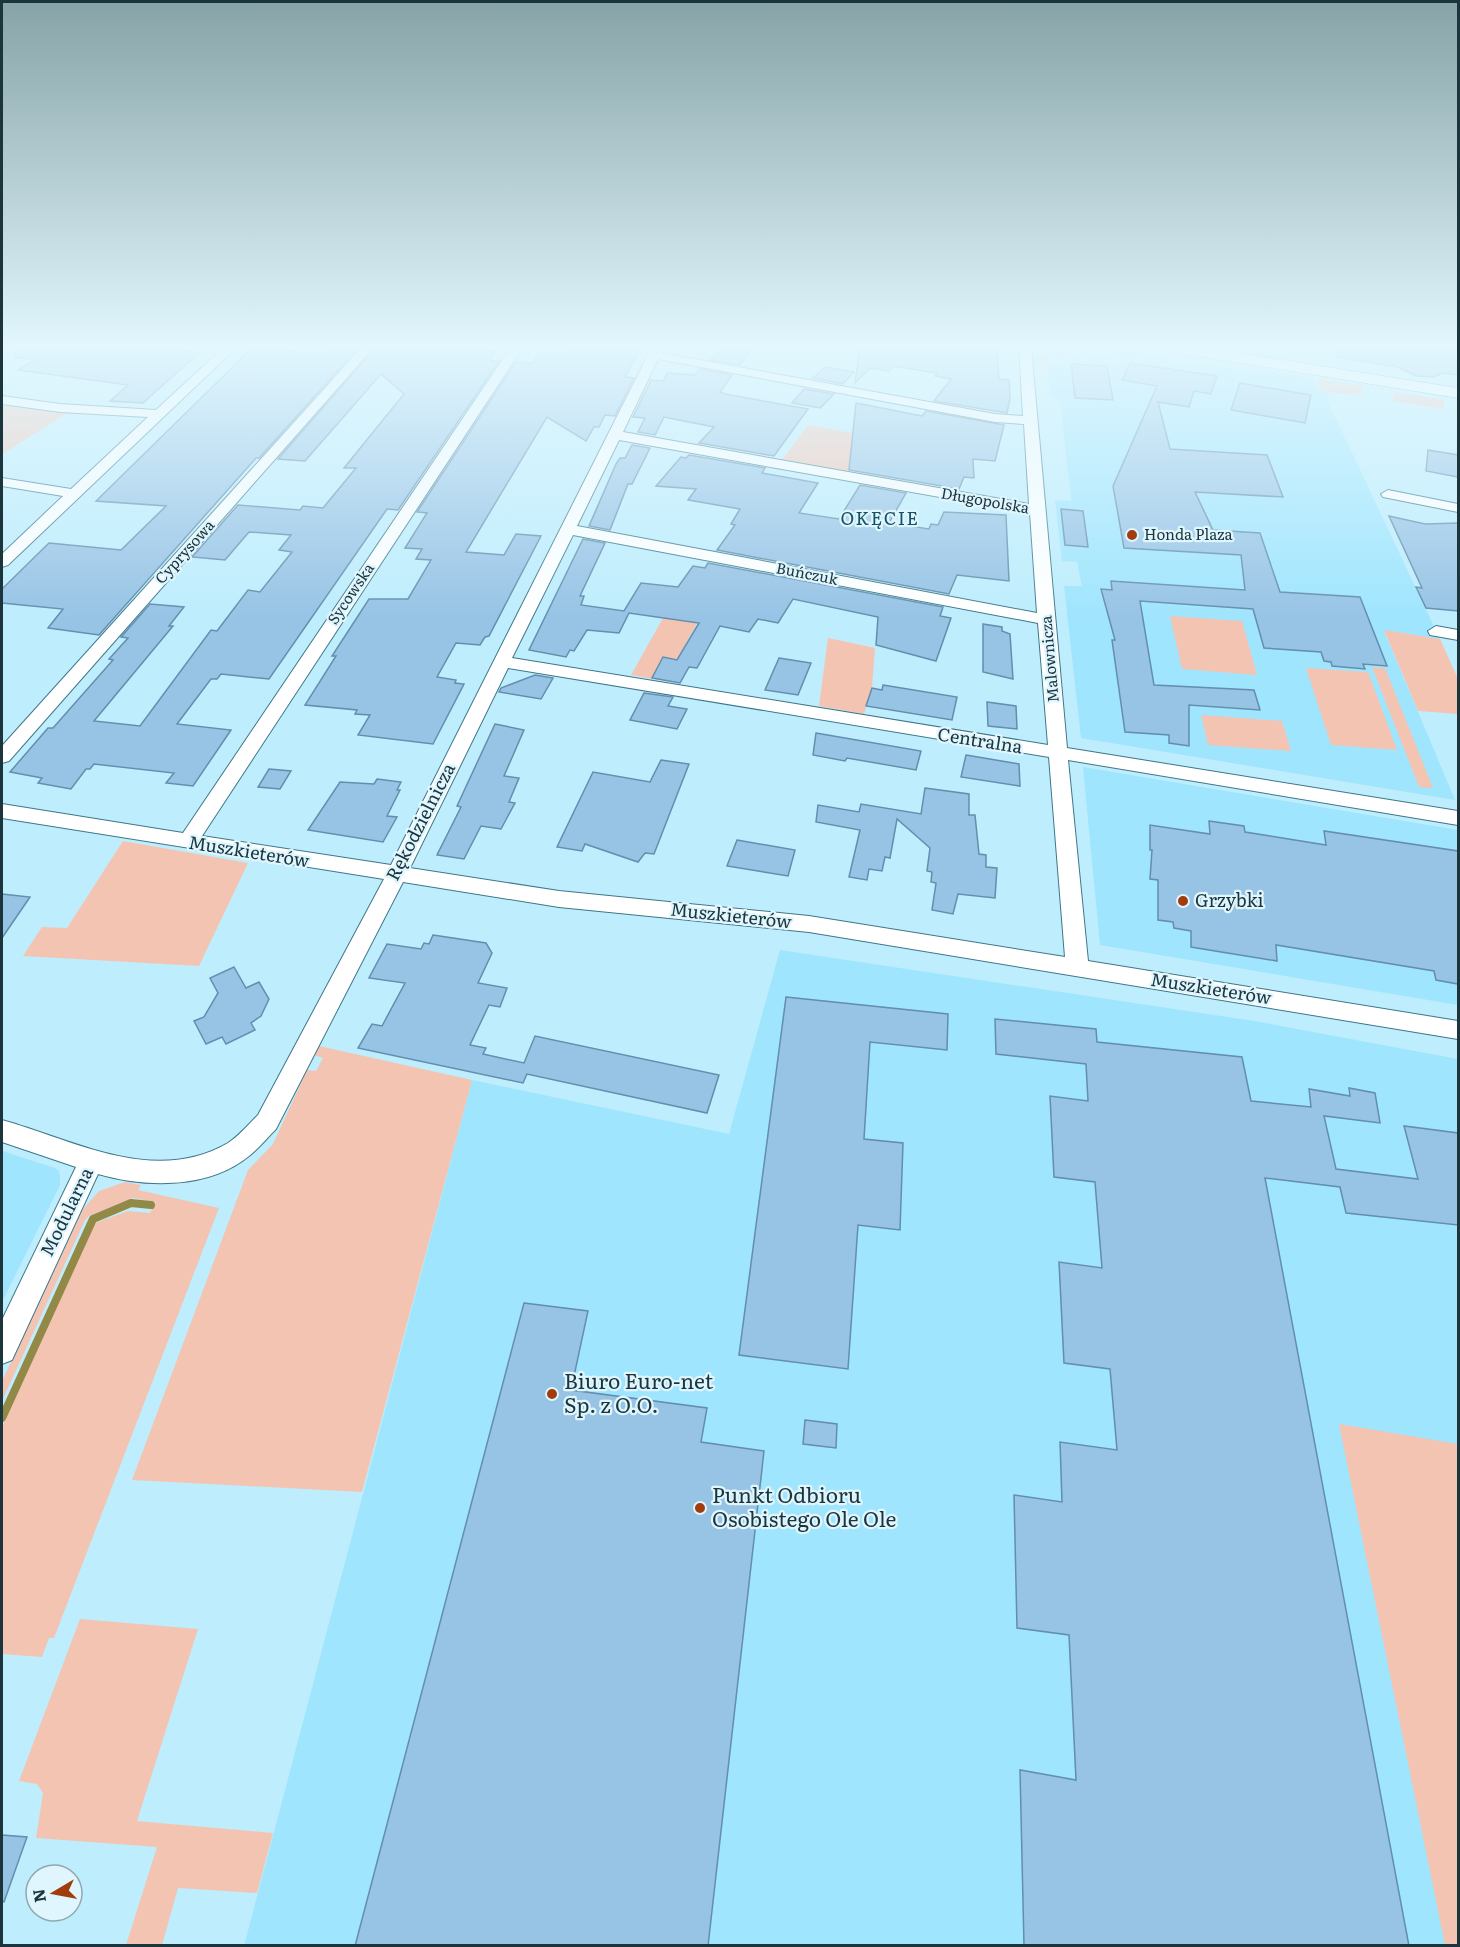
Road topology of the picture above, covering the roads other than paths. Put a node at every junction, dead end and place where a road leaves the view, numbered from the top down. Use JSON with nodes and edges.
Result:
{"nodes":[{"id":1,"x":135,"y":438,"type":"edge"},
{"id":2,"x":286,"y":438,"type":"edge"},
{"id":3,"x":456,"y":438,"type":"edge"},
{"id":4,"x":613,"y":438,"type":"edge"},
{"id":5,"x":630,"y":438,"type":"edge"},
{"id":6,"x":1033,"y":438,"type":"edge"},
{"id":7,"x":2,"y":482,"type":"edge"},
{"id":8,"x":75,"y":494,"type":"junction"},
{"id":9,"x":1388,"y":494,"type":"dead end"},
{"id":10,"x":1458,"y":508,"type":"edge"},
{"id":11,"x":1037,"y":510,"type":"junction"},
{"id":12,"x":567,"y":529,"type":"junction"},
{"id":13,"x":2,"y":562,"type":"edge"},
{"id":14,"x":1046,"y":620,"type":"junction"},
{"id":15,"x":1436,"y":631,"type":"dead end"},
{"id":16,"x":1458,"y":635,"type":"edge"},
{"id":17,"x":502,"y":662,"type":"junction"},
{"id":18,"x":1057,"y":753,"type":"junction"},
{"id":19,"x":2,"y":757,"type":"edge"},
{"id":20,"x":2,"y":811,"type":"edge"},
{"id":21,"x":1458,"y":818,"type":"edge"},
{"id":22,"x":186,"y":842,"type":"junction"},
{"id":23,"x":396,"y":875,"type":"junction"},
{"id":24,"x":1077,"y":968,"type":"junction"},
{"id":25,"x":1458,"y":1030,"type":"edge"},
{"id":26,"x":2,"y":1131,"type":"edge"},
{"id":27,"x":92,"y":1160,"type":"junction"},
{"id":28,"x":2,"y":1350,"type":"edge"}],
"edges":[{"from":1,"to":8,"type":"street"},
{"from":2,"to":19,"type":"street","name":"Cyprysowa"},
{"from":3,"to":22,"type":"street","name":"Sycowska"},
{"from":4,"to":12,"type":"street","name":"Rękodzielnicza"},
{"from":5,"to":11,"type":"street","name":"Długopolska"},
{"from":6,"to":11,"type":"street","name":"Malownicza"},
{"from":7,"to":8,"type":"street"},
{"from":8,"to":13,"type":"street"},
{"from":9,"to":10,"type":"street"},
{"from":11,"to":14,"type":"street","name":"Malownicza"},
{"from":12,"to":14,"type":"street","name":"Buńczuk"},
{"from":12,"to":17,"type":"street","name":"Rękodzielnicza"},
{"from":14,"to":18,"type":"street","name":"Malownicza"},
{"from":15,"to":16,"type":"street"},
{"from":17,"to":18,"type":"street","name":"Centralna"},
{"from":17,"to":23,"type":"street","name":"Rękodzielnicza"},
{"from":18,"to":21,"type":"street","name":"Centralna"},
{"from":18,"to":24,"type":"street","name":"Malownicza"},
{"from":20,"to":22,"type":"street","name":"Muszkieterów"},
{"from":22,"to":23,"type":"street","name":"Muszkieterów"},
{"from":23,"to":24,"type":"street","name":"Muszkieterów"},
{"from":23,"to":27,"type":"street","name":"Rękodzielnicza"},
{"from":24,"to":25,"type":"street","name":"Muszkieterów"},
{"from":26,"to":27,"type":"street","name":"Modularna"},
{"from":27,"to":28,"type":"street","name":"Modularna"}]}
